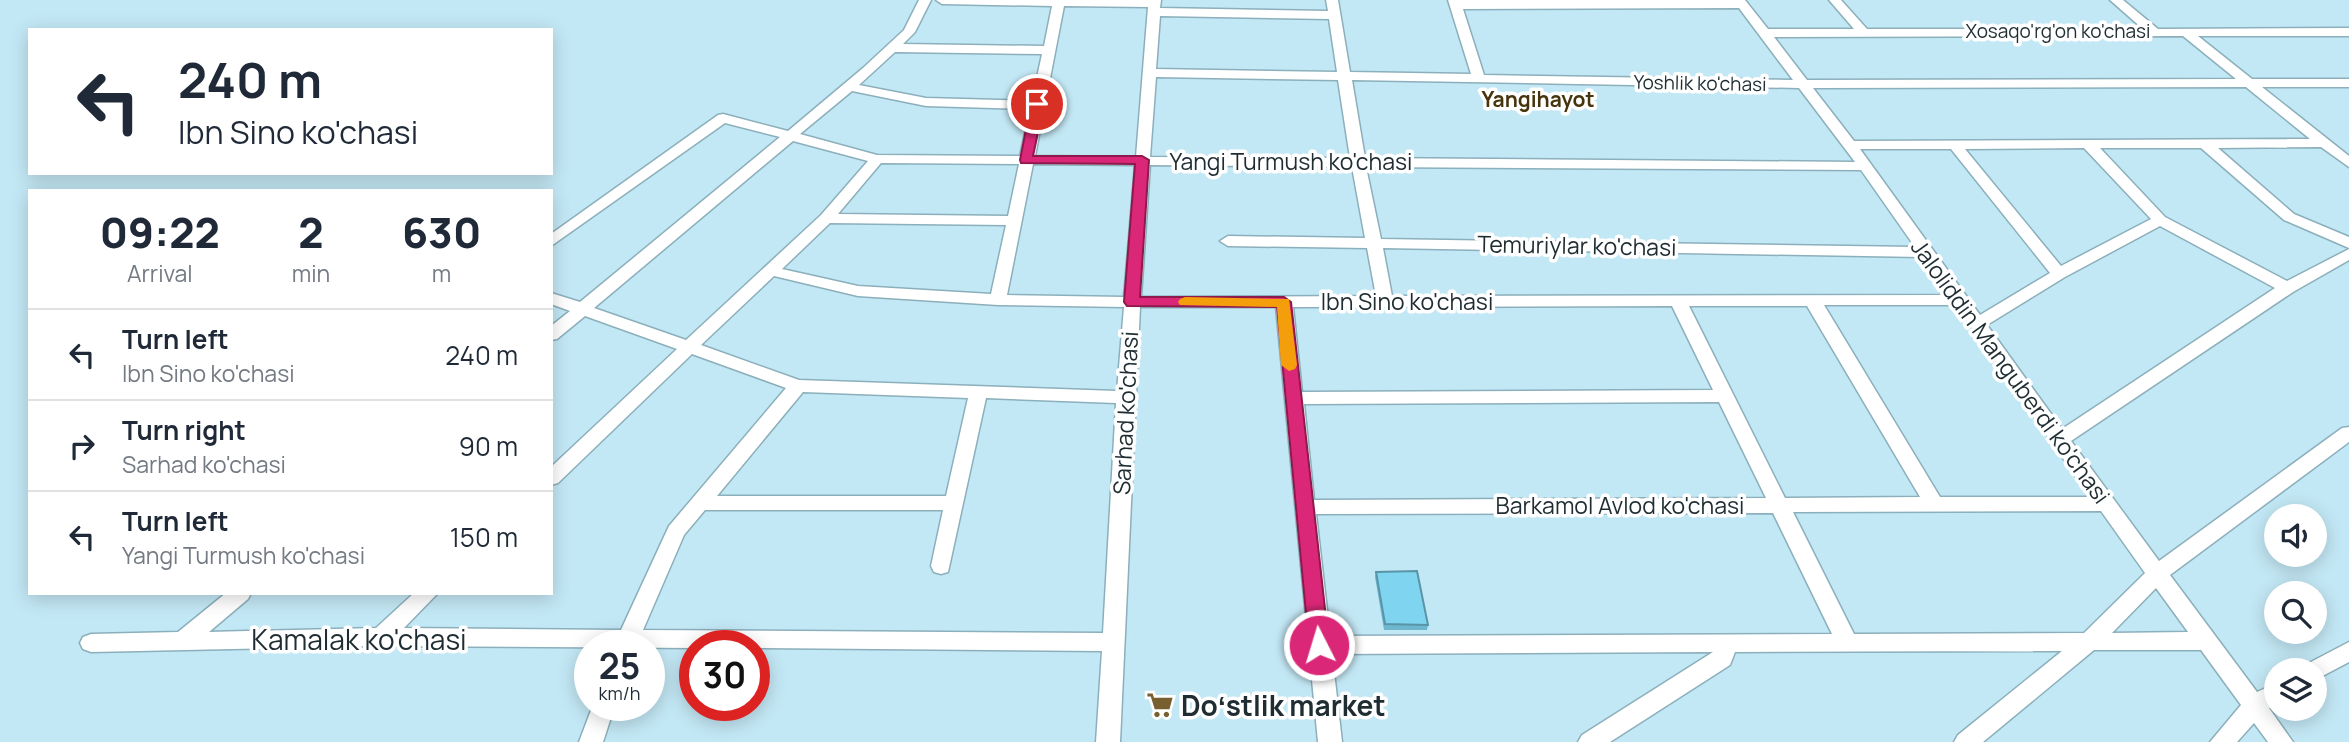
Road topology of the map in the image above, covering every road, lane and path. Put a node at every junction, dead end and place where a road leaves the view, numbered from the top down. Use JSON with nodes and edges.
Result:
{"nodes":[{"id":1,"x":925,"y":0,"type":"edge"},
{"id":2,"x":942,"y":0,"type":"edge"},
{"id":3,"x":1835,"y":0,"type":"edge"},
{"id":4,"x":2116,"y":0,"type":"edge"},
{"id":5,"x":1059,"y":2,"type":"junction"},
{"id":6,"x":1741,"y":2,"type":"edge"},
{"id":7,"x":1455,"y":3,"type":"edge"},
{"id":8,"x":1154,"y":5,"type":"edge"},
{"id":9,"x":1333,"y":7,"type":"edge"},
{"id":10,"x":2152,"y":31,"type":"junction"},
{"id":11,"x":2183,"y":31,"type":"junction"},
{"id":12,"x":1863,"y":32,"type":"junction"},
{"id":13,"x":2349,"y":32,"type":"edge"},
{"id":14,"x":1766,"y":33,"type":"junction"},
{"id":15,"x":892,"y":48,"type":"junction"},
{"id":16,"x":1049,"y":50,"type":"junction"},
{"id":17,"x":1150,"y":73,"type":"junction"},
{"id":18,"x":1343,"y":76,"type":"junction"},
{"id":19,"x":1479,"y":80,"type":"junction"},
{"id":20,"x":2349,"y":83,"type":"edge"},
{"id":21,"x":1804,"y":84,"type":"junction"},
{"id":22,"x":2250,"y":84,"type":"junction"},
{"id":23,"x":849,"y":87,"type":"junction"},
{"id":24,"x":1037,"y":104,"type":"junction"},
{"id":25,"x":792,"y":136,"type":"junction"},
{"id":26,"x":2204,"y":143,"type":"junction"},
{"id":27,"x":2088,"y":144,"type":"junction"},
{"id":28,"x":2324,"y":144,"type":"junction"},
{"id":29,"x":1850,"y":145,"type":"junction"},
{"id":30,"x":1955,"y":145,"type":"junction"},
{"id":31,"x":877,"y":159,"type":"junction"},
{"id":32,"x":1026,"y":160,"type":"junction"},
{"id":33,"x":1142,"y":160,"type":"junction"},
{"id":34,"x":1358,"y":160,"type":"junction"},
{"id":35,"x":2349,"y":163,"type":"edge"},
{"id":36,"x":1864,"y":166,"type":"junction"},
{"id":37,"x":826,"y":218,"type":"junction"},
{"id":38,"x":2160,"y":220,"type":"junction"},
{"id":39,"x":1014,"y":221,"type":"junction"},
{"id":40,"x":553,"y":241,"type":"edge"},
{"id":41,"x":1228,"y":241,"type":"dead end"},
{"id":42,"x":1374,"y":242,"type":"junction"},
{"id":43,"x":2349,"y":243,"type":"edge"},
{"id":44,"x":1926,"y":252,"type":"junction"},
{"id":45,"x":2349,"y":254,"type":"edge"},
{"id":46,"x":771,"y":271,"type":"junction"},
{"id":47,"x":2059,"y":274,"type":"junction"},
{"id":48,"x":2287,"y":288,"type":"junction"},
{"id":49,"x":553,"y":299,"type":"edge"},
{"id":50,"x":998,"y":300,"type":"junction"},
{"id":51,"x":1385,"y":300,"type":"junction"},
{"id":52,"x":1961,"y":300,"type":"junction"},
{"id":53,"x":1678,"y":301,"type":"junction"},
{"id":54,"x":1814,"y":301,"type":"junction"},
{"id":55,"x":1132,"y":302,"type":"junction"},
{"id":56,"x":1284,"y":302,"type":"junction"},
{"id":57,"x":581,"y":311,"type":"junction"},
{"id":58,"x":1977,"y":324,"type":"junction"},
{"id":59,"x":553,"y":333,"type":"edge"},
{"id":60,"x":690,"y":350,"type":"junction"},
{"id":61,"x":798,"y":386,"type":"junction"},
{"id":62,"x":978,"y":392,"type":"junction"},
{"id":63,"x":1726,"y":396,"type":"junction"},
{"id":64,"x":1125,"y":397,"type":"junction"},
{"id":65,"x":1292,"y":398,"type":"junction"},
{"id":66,"x":2349,"y":433,"type":"edge"},
{"id":67,"x":2061,"y":439,"type":"junction"},
{"id":68,"x":553,"y":476,"type":"edge"},
{"id":69,"x":700,"y":503,"type":"junction"},
{"id":70,"x":954,"y":503,"type":"junction"},
{"id":71,"x":1934,"y":504,"type":"junction"},
{"id":72,"x":1781,"y":505,"type":"junction"},
{"id":73,"x":2106,"y":505,"type":"junction"},
{"id":74,"x":1306,"y":507,"type":"junction"},
{"id":75,"x":941,"y":566,"type":"dead end"},
{"id":76,"x":2158,"y":573,"type":"junction"},
{"id":77,"x":239,"y":595,"type":"edge"},
{"id":78,"x":426,"y":595,"type":"edge"},
{"id":79,"x":632,"y":630,"type":"edge"},
{"id":80,"x":381,"y":637,"type":"junction"},
{"id":81,"x":2091,"y":640,"type":"junction"},
{"id":82,"x":183,"y":641,"type":"junction"},
{"id":83,"x":2207,"y":641,"type":"junction"},
{"id":84,"x":574,"y":642,"type":"edge"},
{"id":85,"x":1113,"y":642,"type":"junction"},
{"id":86,"x":91,"y":643,"type":"dead end"},
{"id":87,"x":665,"y":643,"type":"edge"},
{"id":88,"x":1848,"y":644,"type":"junction"},
{"id":89,"x":1319,"y":645,"type":"junction"},
{"id":90,"x":1727,"y":645,"type":"junction"},
{"id":91,"x":2349,"y":652,"type":"edge"},
{"id":92,"x":2327,"y":664,"type":"edge"},
{"id":93,"x":2264,"y":700,"type":"edge"},
{"id":94,"x":2255,"y":705,"type":"junction"},
{"id":95,"x":598,"y":721,"type":"edge"},
{"id":96,"x":2227,"y":735,"type":"edge"},
{"id":97,"x":591,"y":742,"type":"edge"},
{"id":98,"x":1108,"y":742,"type":"edge"},
{"id":99,"x":1330,"y":742,"type":"edge"},
{"id":100,"x":1590,"y":742,"type":"edge"},
{"id":101,"x":1966,"y":742,"type":"edge"},
{"id":102,"x":2209,"y":742,"type":"edge"},
{"id":103,"x":2281,"y":742,"type":"edge"}],
"edges":[{"from":1,"to":15,"type":"street"},
{"from":2,"to":5,"type":"street"},
{"from":3,"to":12,"type":"street"},
{"from":4,"to":10,"type":"street"},
{"from":5,"to":8,"type":"street"},
{"from":5,"to":16,"type":"street"},
{"from":6,"to":7,"type":"street"},
{"from":6,"to":14,"type":"street","name":"Jaloliddin Manguberdi ko'chasi"},
{"from":7,"to":19,"type":"street"},
{"from":8,"to":9,"type":"street"},
{"from":8,"to":17,"type":"street","name":"Sarhad ko'chasi"},
{"from":9,"to":18,"type":"street"},
{"from":10,"to":11,"type":"street","name":"Xosaqo'rg'on ko'chasi"},
{"from":10,"to":12,"type":"street","name":"Xosaqo'rg'on ko'chasi"},
{"from":11,"to":13,"type":"street","name":"Xosaqo'rg'on ko'chasi"},
{"from":11,"to":22,"type":"street"},
{"from":12,"to":14,"type":"street","name":"Xosaqo'rg'on ko'chasi"},
{"from":14,"to":21,"type":"street","name":"Jaloliddin Manguberdi ko'chasi"},
{"from":15,"to":16,"type":"street"},
{"from":15,"to":23,"type":"street"},
{"from":16,"to":24,"type":"street"},
{"from":17,"to":18,"type":"street","name":"Yoshlik ko'chasi"},
{"from":17,"to":33,"type":"street","name":"Sarhad ko'chasi"},
{"from":18,"to":19,"type":"street","name":"Yoshlik ko'chasi"},
{"from":18,"to":34,"type":"street"},
{"from":19,"to":21,"type":"street","name":"Yoshlik ko'chasi"},
{"from":20,"to":22,"type":"street","name":"Yoshlik ko'chasi"},
{"from":21,"to":22,"type":"street","name":"Yoshlik ko'chasi"},
{"from":21,"to":29,"type":"street","name":"Jaloliddin Manguberdi ko'chasi"},
{"from":22,"to":28,"type":"street"},
{"from":23,"to":24,"type":"street"},
{"from":23,"to":25,"type":"street"},
{"from":24,"to":32,"type":"street"},
{"from":25,"to":31,"type":"street","name":"Yangi Turmush ko'chasi"},
{"from":25,"to":40,"type":"street","name":"Yangi Turmush ko'chasi"},
{"from":25,"to":57,"type":"street"},
{"from":26,"to":27,"type":"street"},
{"from":26,"to":28,"type":"street"},
{"from":26,"to":43,"type":"street"},
{"from":27,"to":30,"type":"street"},
{"from":27,"to":38,"type":"street"},
{"from":28,"to":35,"type":"street"},
{"from":29,"to":30,"type":"street"},
{"from":29,"to":36,"type":"street","name":"Jaloliddin Manguberdi ko'chasi"},
{"from":30,"to":47,"type":"street"},
{"from":31,"to":32,"type":"street","name":"Yangi Turmush ko'chasi"},
{"from":31,"to":37,"type":"street"},
{"from":32,"to":33,"type":"street","name":"Yangi Turmush ko'chasi"},
{"from":32,"to":39,"type":"street"},
{"from":33,"to":34,"type":"street","name":"Yangi Turmush ko'chasi"},
{"from":33,"to":55,"type":"street","name":"Sarhad ko'chasi"},
{"from":34,"to":36,"type":"street","name":"Yangi Turmush ko'chasi"},
{"from":34,"to":42,"type":"street"},
{"from":36,"to":44,"type":"street","name":"Jaloliddin Manguberdi ko'chasi"},
{"from":37,"to":39,"type":"street"},
{"from":37,"to":46,"type":"street"},
{"from":38,"to":47,"type":"street"},
{"from":38,"to":48,"type":"street"},
{"from":39,"to":50,"type":"street"},
{"from":41,"to":42,"type":"street","name":"Temuriylar ko'chasi"},
{"from":42,"to":44,"type":"street","name":"Temuriylar ko'chasi"},
{"from":42,"to":51,"type":"street"},
{"from":44,"to":52,"type":"street","name":"Jaloliddin Manguberdi ko'chasi"},
{"from":45,"to":48,"type":"street"},
{"from":46,"to":50,"type":"street","name":"Ibn Sino ko'chasi"},
{"from":46,"to":60,"type":"street"},
{"from":47,"to":58,"type":"street"},
{"from":48,"to":67,"type":"street"},
{"from":49,"to":57,"type":"street"},
{"from":50,"to":55,"type":"street","name":"Ibn Sino ko'chasi"},
{"from":51,"to":53,"type":"street","name":"Ibn Sino ko'chasi"},
{"from":51,"to":56,"type":"street","name":"Ibn Sino ko'chasi"},
{"from":52,"to":54,"type":"street","name":"Ibn Sino ko'chasi"},
{"from":52,"to":58,"type":"street","name":"Jaloliddin Manguberdi ko'chasi"},
{"from":53,"to":54,"type":"street","name":"Ibn Sino ko'chasi"},
{"from":53,"to":63,"type":"street"},
{"from":54,"to":71,"type":"street"},
{"from":55,"to":56,"type":"street","name":"Ibn Sino ko'chasi"},
{"from":55,"to":64,"type":"street","name":"Sarhad ko'chasi"},
{"from":56,"to":65,"type":"street"},
{"from":57,"to":59,"type":"street"},
{"from":57,"to":60,"type":"street"},
{"from":58,"to":67,"type":"street","name":"Jaloliddin Manguberdi ko'chasi"},
{"from":60,"to":61,"type":"street"},
{"from":60,"to":68,"type":"street"},
{"from":61,"to":62,"type":"street"},
{"from":61,"to":69,"type":"street"},
{"from":62,"to":64,"type":"street"},
{"from":62,"to":70,"type":"street"},
{"from":63,"to":65,"type":"street"},
{"from":63,"to":72,"type":"street"},
{"from":64,"to":85,"type":"street","name":"Sarhad ko'chasi"},
{"from":65,"to":74,"type":"street"},
{"from":66,"to":76,"type":"street"},
{"from":67,"to":73,"type":"street","name":"Jaloliddin Manguberdi ko'chasi"},
{"from":69,"to":70,"type":"street"},
{"from":69,"to":79,"type":"street"},
{"from":70,"to":75,"type":"street"},
{"from":71,"to":72,"type":"street","name":"Barkamol Avlod ko'chasi"},
{"from":71,"to":73,"type":"street","name":"Barkamol Avlod ko'chasi"},
{"from":72,"to":74,"type":"street","name":"Barkamol Avlod ko'chasi"},
{"from":72,"to":88,"type":"street"},
{"from":73,"to":76,"type":"street","name":"Jaloliddin Manguberdi ko'chasi"},
{"from":74,"to":89,"type":"street"},
{"from":76,"to":81,"type":"street"},
{"from":76,"to":83,"type":"street","name":"Jaloliddin Manguberdi ko'chasi"},
{"from":77,"to":82,"type":"street"},
{"from":78,"to":80,"type":"street"},
{"from":80,"to":82,"type":"street","name":"Kamalak ko'chasi"},
{"from":80,"to":84,"type":"street","name":"Kamalak ko'chasi"},
{"from":81,"to":83,"type":"street"},
{"from":81,"to":88,"type":"street"},
{"from":81,"to":101,"type":"street"},
{"from":82,"to":86,"type":"street","name":"Kamalak ko'chasi"},
{"from":83,"to":94,"type":"street","name":"Jaloliddin Manguberdi ko'chasi"},
{"from":85,"to":87,"type":"street","name":"Kamalak ko'chasi"},
{"from":85,"to":98,"type":"street","name":"Sarhad ko'chasi"},
{"from":88,"to":90,"type":"street"},
{"from":89,"to":90,"type":"street"},
{"from":89,"to":99,"type":"street"},
{"from":90,"to":100,"type":"street"},
{"from":91,"to":92,"type":"street"},
{"from":93,"to":94,"type":"street"},
{"from":94,"to":96,"type":"street"},
{"from":94,"to":103,"type":"street","name":"Jaloliddin Manguberdi ko'chasi"},
{"from":95,"to":97,"type":"street"},
{"from":96,"to":102,"type":"street"}]}
